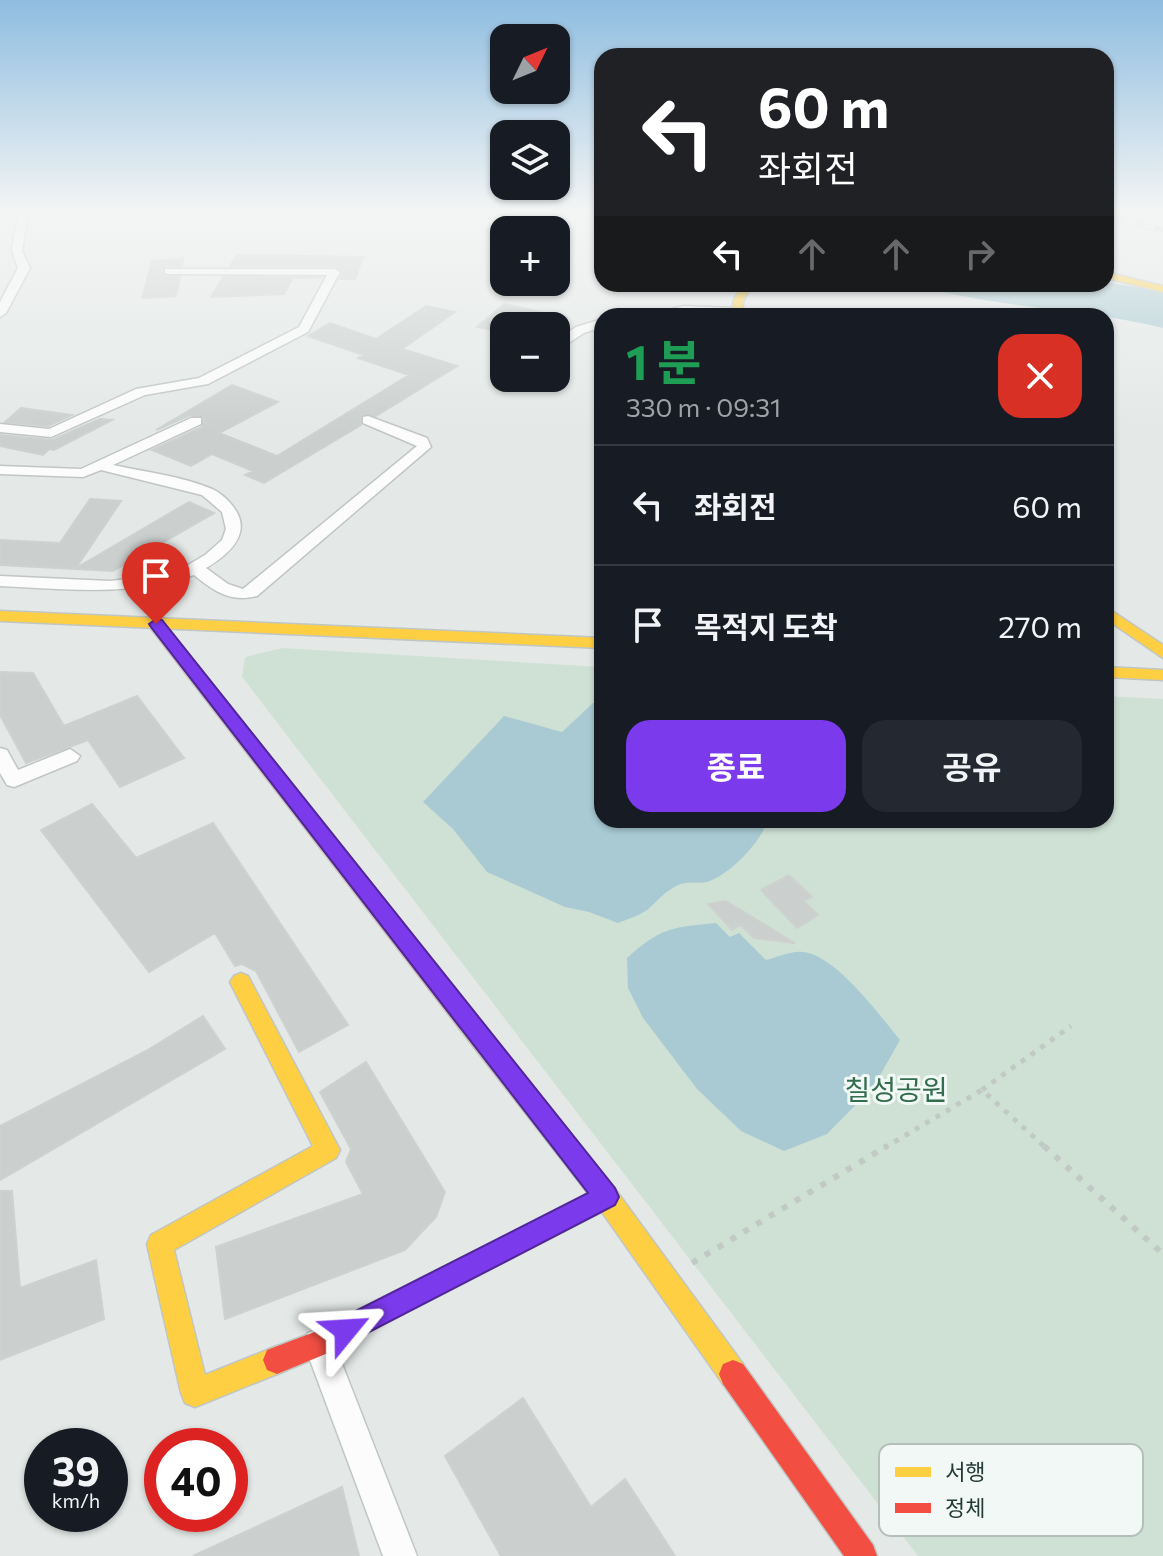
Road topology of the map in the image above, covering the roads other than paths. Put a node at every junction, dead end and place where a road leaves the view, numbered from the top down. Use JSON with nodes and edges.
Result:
{"nodes":[{"id":1,"x":15,"y":286,"type":"edge"},
{"id":2,"x":327,"y":286,"type":"edge"},
{"id":3,"x":0,"y":313,"type":"edge"},
{"id":4,"x":594,"y":326,"type":"edge"},
{"id":5,"x":570,"y":337,"type":"edge"},
{"id":6,"x":368,"y":420,"type":"dead end"},
{"id":7,"x":196,"y":421,"type":"dead end"},
{"id":8,"x":0,"y":428,"type":"edge"},
{"id":9,"x":101,"y":466,"type":"junction"},
{"id":10,"x":0,"y":470,"type":"edge"},
{"id":11,"x":197,"y":569,"type":"junction"},
{"id":12,"x":0,"y":581,"type":"edge"},
{"id":13,"x":0,"y":616,"type":"edge"},
{"id":14,"x":1114,"y":618,"type":"edge"},
{"id":15,"x":156,"y":624,"type":"junction"},
{"id":16,"x":594,"y":643,"type":"edge"},
{"id":17,"x":1163,"y":653,"type":"edge"},
{"id":18,"x":1114,"y":672,"type":"edge"},
{"id":19,"x":1163,"y":675,"type":"edge"},
{"id":20,"x":0,"y":755,"type":"edge"},
{"id":21,"x":70,"y":756,"type":"dead end"},
{"id":22,"x":241,"y":982,"type":"dead end"},
{"id":23,"x":606,"y":1197,"type":"junction"},
{"id":24,"x":319,"y":1344,"type":"junction"},
{"id":25,"x":400,"y":1556,"type":"edge"},
{"id":26,"x":862,"y":1556,"type":"edge"}],
"edges":[{"from":1,"to":3,"type":"street"},
{"from":2,"to":8,"type":"street"},
{"from":4,"to":5,"type":"street"},
{"from":6,"to":11,"type":"street"},
{"from":7,"to":9,"type":"street"},
{"from":9,"to":10,"type":"street"},
{"from":9,"to":11,"type":"street"},
{"from":11,"to":12,"type":"street"},
{"from":13,"to":15,"type":"street"},
{"from":14,"to":17,"type":"street"},
{"from":15,"to":16,"type":"street"},
{"from":15,"to":23,"type":"street"},
{"from":18,"to":19,"type":"street"},
{"from":20,"to":21,"type":"street"},
{"from":22,"to":24,"type":"street"},
{"from":23,"to":24,"type":"street"},
{"from":23,"to":26,"type":"street"},
{"from":24,"to":25,"type":"street"}]}
